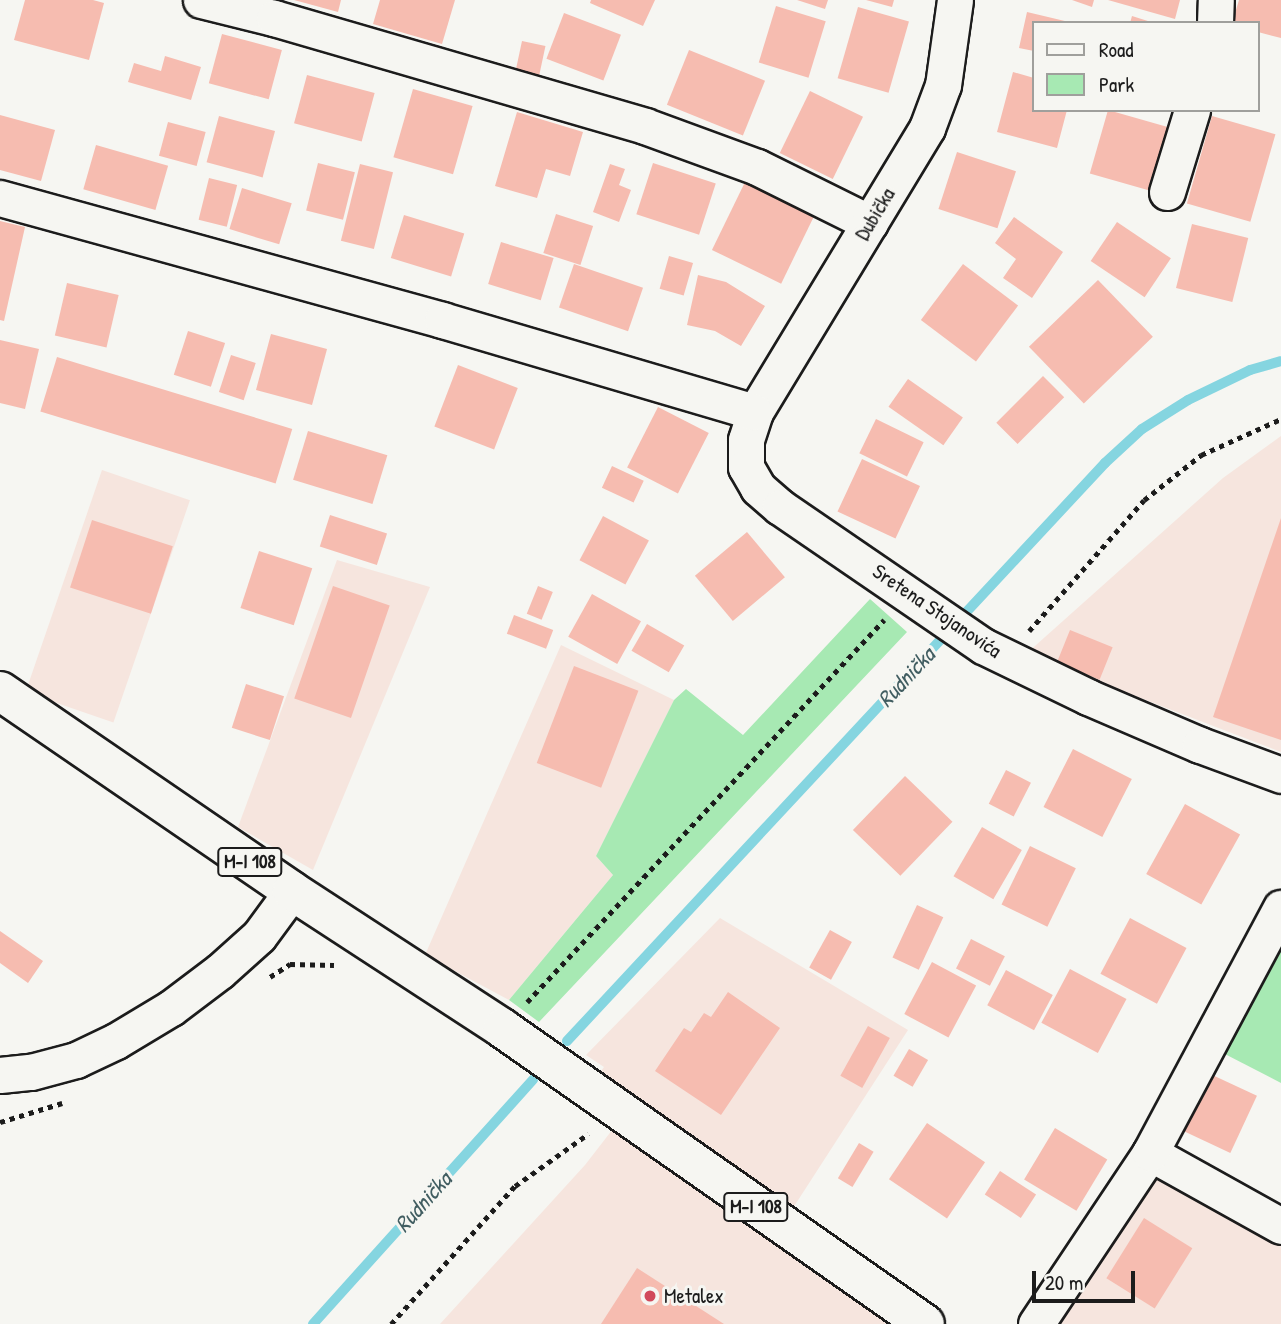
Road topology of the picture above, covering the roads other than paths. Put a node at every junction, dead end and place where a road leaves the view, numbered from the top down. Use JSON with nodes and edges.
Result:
{"nodes":[{"id":1,"x":201,"y":0,"type":"edge"},
{"id":2,"x":955,"y":0,"type":"edge"},
{"id":3,"x":1216,"y":0,"type":"edge"},
{"id":4,"x":1215,"y":21,"type":"edge"},
{"id":5,"x":1191,"y":112,"type":"edge"},
{"id":6,"x":1167,"y":192,"type":"dead end"},
{"id":7,"x":0,"y":198,"type":"edge"},
{"id":8,"x":870,"y":223,"type":"junction"},
{"id":9,"x":755,"y":412,"type":"junction"},
{"id":10,"x":0,"y":691,"type":"edge"},
{"id":11,"x":1281,"y":775,"type":"edge"},
{"id":12,"x":292,"y":891,"type":"junction"},
{"id":13,"x":1281,"y":908,"type":"edge"},
{"id":14,"x":0,"y":1074,"type":"edge"},
{"id":15,"x":1150,"y":1153,"type":"junction"},
{"id":16,"x":1281,"y":1226,"type":"edge"},
{"id":17,"x":925,"y":1324,"type":"edge"},
{"id":18,"x":1036,"y":1324,"type":"edge"}],
"edges":[{"from":1,"to":8,"type":"street"},
{"from":2,"to":8,"type":"street","name":"Dubička"},
{"from":3,"to":4,"type":"street"},
{"from":5,"to":6,"type":"street"},
{"from":7,"to":9,"type":"street"},
{"from":8,"to":9,"type":"street","name":"Dubička"},
{"from":9,"to":11,"type":"street","name":"Sretena Stojanovića"},
{"from":10,"to":12,"type":"main road","number":"M-I 108"},
{"from":12,"to":14,"type":"street"},
{"from":12,"to":17,"type":"main road","number":"M-I 108"},
{"from":13,"to":15,"type":"street"},
{"from":15,"to":16,"type":"street"},
{"from":15,"to":18,"type":"street"}]}
